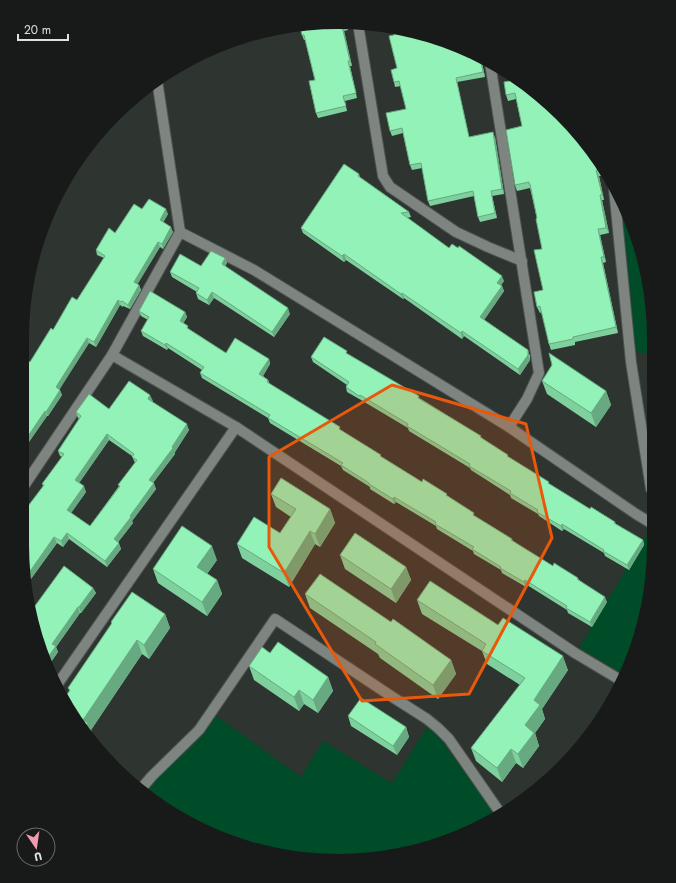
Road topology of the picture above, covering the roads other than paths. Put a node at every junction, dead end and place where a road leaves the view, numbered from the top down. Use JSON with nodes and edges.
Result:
{"nodes":[{"id":1,"x":359,"y":30,"type":"edge"},
{"id":2,"x":491,"y":69,"type":"edge"},
{"id":3,"x":158,"y":87,"type":"edge"},
{"id":4,"x":615,"y":202,"type":"edge"},
{"id":5,"x":180,"y":232,"type":"junction"},
{"id":6,"x":522,"y":261,"type":"junction"},
{"id":7,"x":112,"y":355,"type":"junction"},
{"id":8,"x":236,"y":427,"type":"junction"},
{"id":9,"x":509,"y":427,"type":"junction"},
{"id":10,"x":647,"y":463,"type":"edge"},
{"id":11,"x":29,"y":479,"type":"edge"},
{"id":12,"x":647,"y":520,"type":"edge"},
{"id":13,"x":617,"y":678,"type":"edge"},
{"id":14,"x":60,"y":680,"type":"edge"},
{"id":15,"x":144,"y":785,"type":"edge"},
{"id":16,"x":498,"y":809,"type":"edge"}],
"edges":[{"from":1,"to":6,"type":"street"},
{"from":2,"to":6,"type":"street"},
{"from":3,"to":5,"type":"street"},
{"from":4,"to":10,"type":"street"},
{"from":5,"to":7,"type":"street"},
{"from":5,"to":9,"type":"street"},
{"from":6,"to":9,"type":"street"},
{"from":7,"to":8,"type":"street"},
{"from":7,"to":11,"type":"street"},
{"from":8,"to":13,"type":"street"},
{"from":8,"to":14,"type":"street"},
{"from":9,"to":12,"type":"street"},
{"from":15,"to":16,"type":"street"}]}
